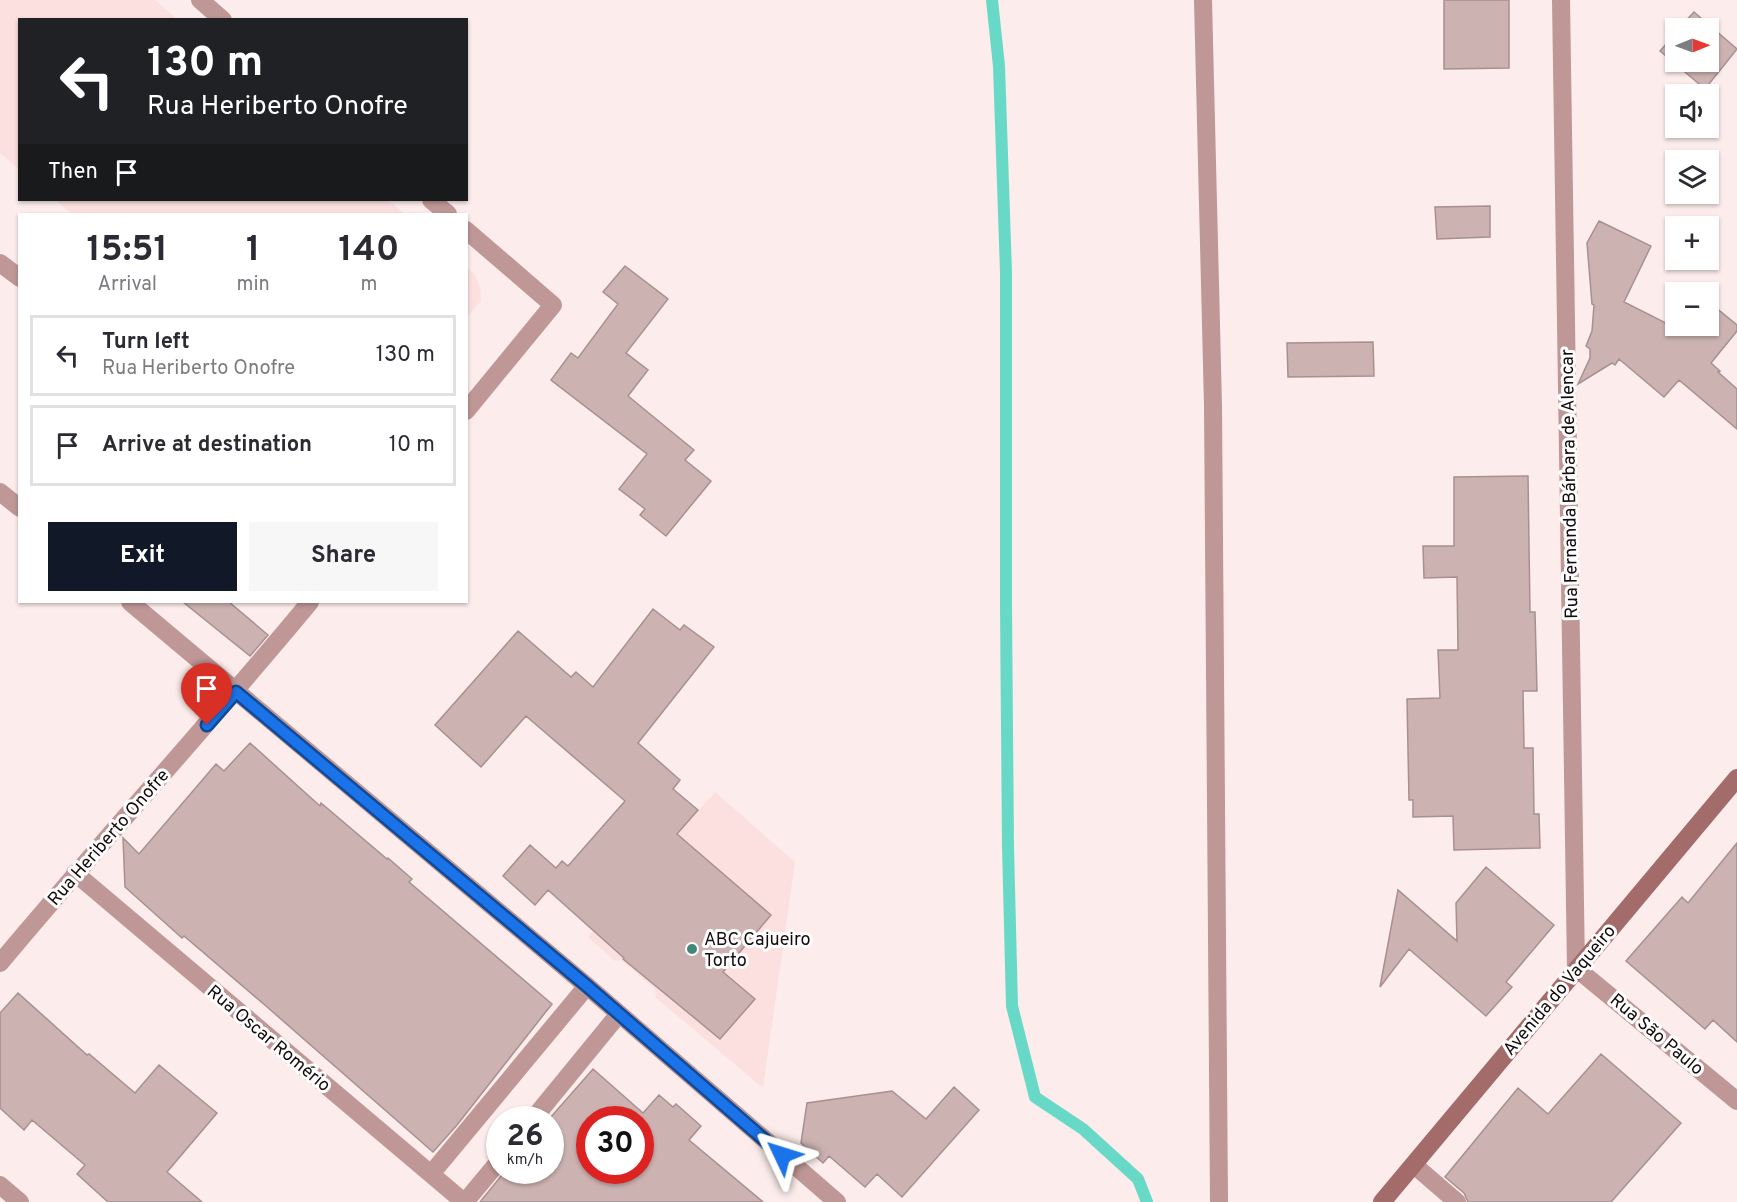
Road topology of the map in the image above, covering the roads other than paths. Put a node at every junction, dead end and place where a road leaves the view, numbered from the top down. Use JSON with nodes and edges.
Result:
{"nodes":[{"id":1,"x":200,"y":0,"type":"edge"},
{"id":2,"x":1203,"y":0,"type":"edge"},
{"id":3,"x":1561,"y":0,"type":"edge"},
{"id":4,"x":221,"y":18,"type":"edge"},
{"id":5,"x":432,"y":201,"type":"edge"},
{"id":6,"x":447,"y":213,"type":"edge"},
{"id":7,"x":468,"y":232,"type":"edge"},
{"id":8,"x":0,"y":263,"type":"edge"},
{"id":9,"x":18,"y":276,"type":"edge"},
{"id":10,"x":468,"y":409,"type":"edge"},
{"id":11,"x":0,"y":492,"type":"edge"},
{"id":12,"x":18,"y":506,"type":"edge"},
{"id":13,"x":131,"y":603,"type":"edge"},
{"id":14,"x":309,"y":603,"type":"edge"},
{"id":15,"x":236,"y":692,"type":"junction"},
{"id":16,"x":1737,"y":778,"type":"edge"},
{"id":17,"x":75,"y":873,"type":"junction"},
{"id":18,"x":0,"y":963,"type":"edge"},
{"id":19,"x":1576,"y":968,"type":"junction"},
{"id":20,"x":587,"y":986,"type":"junction"},
{"id":21,"x":618,"y":1015,"type":"junction"},
{"id":22,"x":1737,"y":1101,"type":"edge"},
{"id":23,"x":544,"y":1106,"type":"edge"},
{"id":24,"x":1414,"y":1165,"type":"junction"},
{"id":25,"x":431,"y":1174,"type":"junction"},
{"id":26,"x":486,"y":1176,"type":"edge"},
{"id":27,"x":0,"y":1185,"type":"edge"},
{"id":28,"x":20,"y":1202,"type":"edge"},
{"id":29,"x":464,"y":1202,"type":"edge"},
{"id":30,"x":837,"y":1202,"type":"edge"},
{"id":31,"x":1219,"y":1202,"type":"edge"},
{"id":32,"x":1382,"y":1202,"type":"edge"},
{"id":33,"x":1457,"y":1202,"type":"edge"}],
"edges":[{"from":1,"to":4,"type":"street"},
{"from":2,"to":31,"type":"street"},
{"from":3,"to":19,"type":"street","name":"Rua Fernanda Bárbara de Alencar"},
{"from":5,"to":6,"type":"street"},
{"from":7,"to":10,"type":"street"},
{"from":8,"to":9,"type":"street"},
{"from":11,"to":12,"type":"street"},
{"from":13,"to":15,"type":"street"},
{"from":14,"to":15,"type":"street","name":"Rua Heriberto Onofre"},
{"from":15,"to":17,"type":"street","name":"Rua Heriberto Onofre"},
{"from":15,"to":20,"type":"street"},
{"from":16,"to":19,"type":"street","name":"Avenida do Vaqueiro"},
{"from":17,"to":18,"type":"street","name":"Rua Heriberto Onofre"},
{"from":17,"to":25,"type":"street","name":"Rua Oscar Romério"},
{"from":19,"to":22,"type":"street","name":"Rua São Paulo"},
{"from":19,"to":24,"type":"street","name":"Avenida do Vaqueiro"},
{"from":20,"to":21,"type":"street"},
{"from":20,"to":25,"type":"street"},
{"from":21,"to":23,"type":"street"},
{"from":21,"to":30,"type":"street"},
{"from":24,"to":32,"type":"street","name":"Avenida do Vaqueiro"},
{"from":24,"to":33,"type":"street"},
{"from":25,"to":29,"type":"street","name":"Rua Oscar Romério"},
{"from":26,"to":29,"type":"street"},
{"from":27,"to":28,"type":"street"}]}
